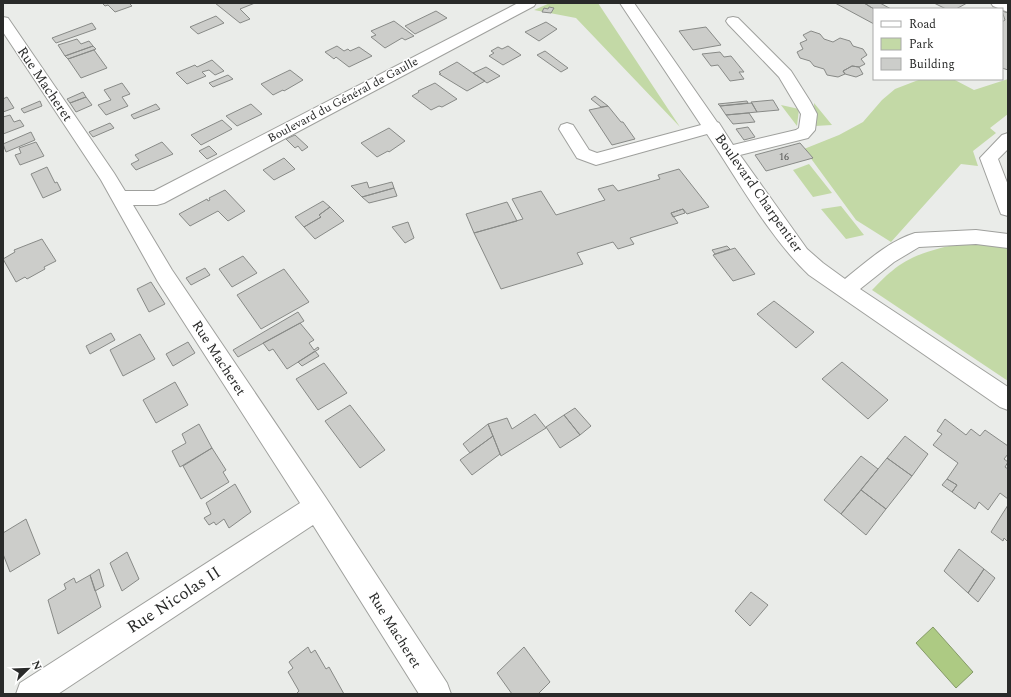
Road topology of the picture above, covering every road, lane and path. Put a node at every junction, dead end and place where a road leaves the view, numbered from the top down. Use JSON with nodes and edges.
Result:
{"nodes":[{"id":1,"x":627,"y":3,"type":"edge"},
{"id":2,"x":998,"y":3,"type":"edge"},
{"id":3,"x":525,"y":4,"type":"edge"},
{"id":4,"x":1008,"y":8,"type":"edge"},
{"id":5,"x":3,"y":21,"type":"edge"},
{"id":6,"x":733,"y":21,"type":"dead end"},
{"id":7,"x":713,"y":127,"type":"junction"},
{"id":8,"x":567,"y":129,"type":"dead end"},
{"id":9,"x":1008,"y":138,"type":"edge"},
{"id":10,"x":729,"y":152,"type":"junction"},
{"id":11,"x":121,"y":198,"type":"junction"},
{"id":12,"x":157,"y":198,"type":"junction"},
{"id":13,"x":1008,"y":209,"type":"edge"},
{"id":14,"x":140,"y":230,"type":"junction"},
{"id":15,"x":1008,"y":241,"type":"edge"},
{"id":16,"x":845,"y":290,"type":"junction"},
{"id":17,"x":1008,"y":400,"type":"edge"},
{"id":18,"x":317,"y":507,"type":"junction"},
{"id":19,"x":31,"y":694,"type":"edge"},
{"id":20,"x":436,"y":694,"type":"edge"}],
"edges":[{"from":1,"to":7,"type":"street","name":"Boulevard Charpentier"},
{"from":2,"to":4,"type":"street"},
{"from":3,"to":12,"type":"street","name":"Boulevard du Général de Gaulle"},
{"from":5,"to":11,"type":"street","name":"Rue Macheret"},
{"from":6,"to":10,"type":"street"},
{"from":7,"to":8,"type":"street"},
{"from":7,"to":10,"type":"street","name":"Boulevard Charpentier"},
{"from":9,"to":13,"type":"street"},
{"from":10,"to":16,"type":"street","name":"Boulevard Charpentier"},
{"from":11,"to":12,"type":"street","name":"Boulevard du Général de Gaulle"},
{"from":11,"to":14,"type":"street","name":"Rue Macheret"},
{"from":12,"to":14,"type":"street"},
{"from":14,"to":18,"type":"street","name":"Rue Macheret"},
{"from":15,"to":16,"type":"street"},
{"from":16,"to":17,"type":"street","name":"Boulevard Charpentier"},
{"from":18,"to":19,"type":"street","name":"Rue Nicolas II"},
{"from":18,"to":20,"type":"street","name":"Rue Macheret"}]}
